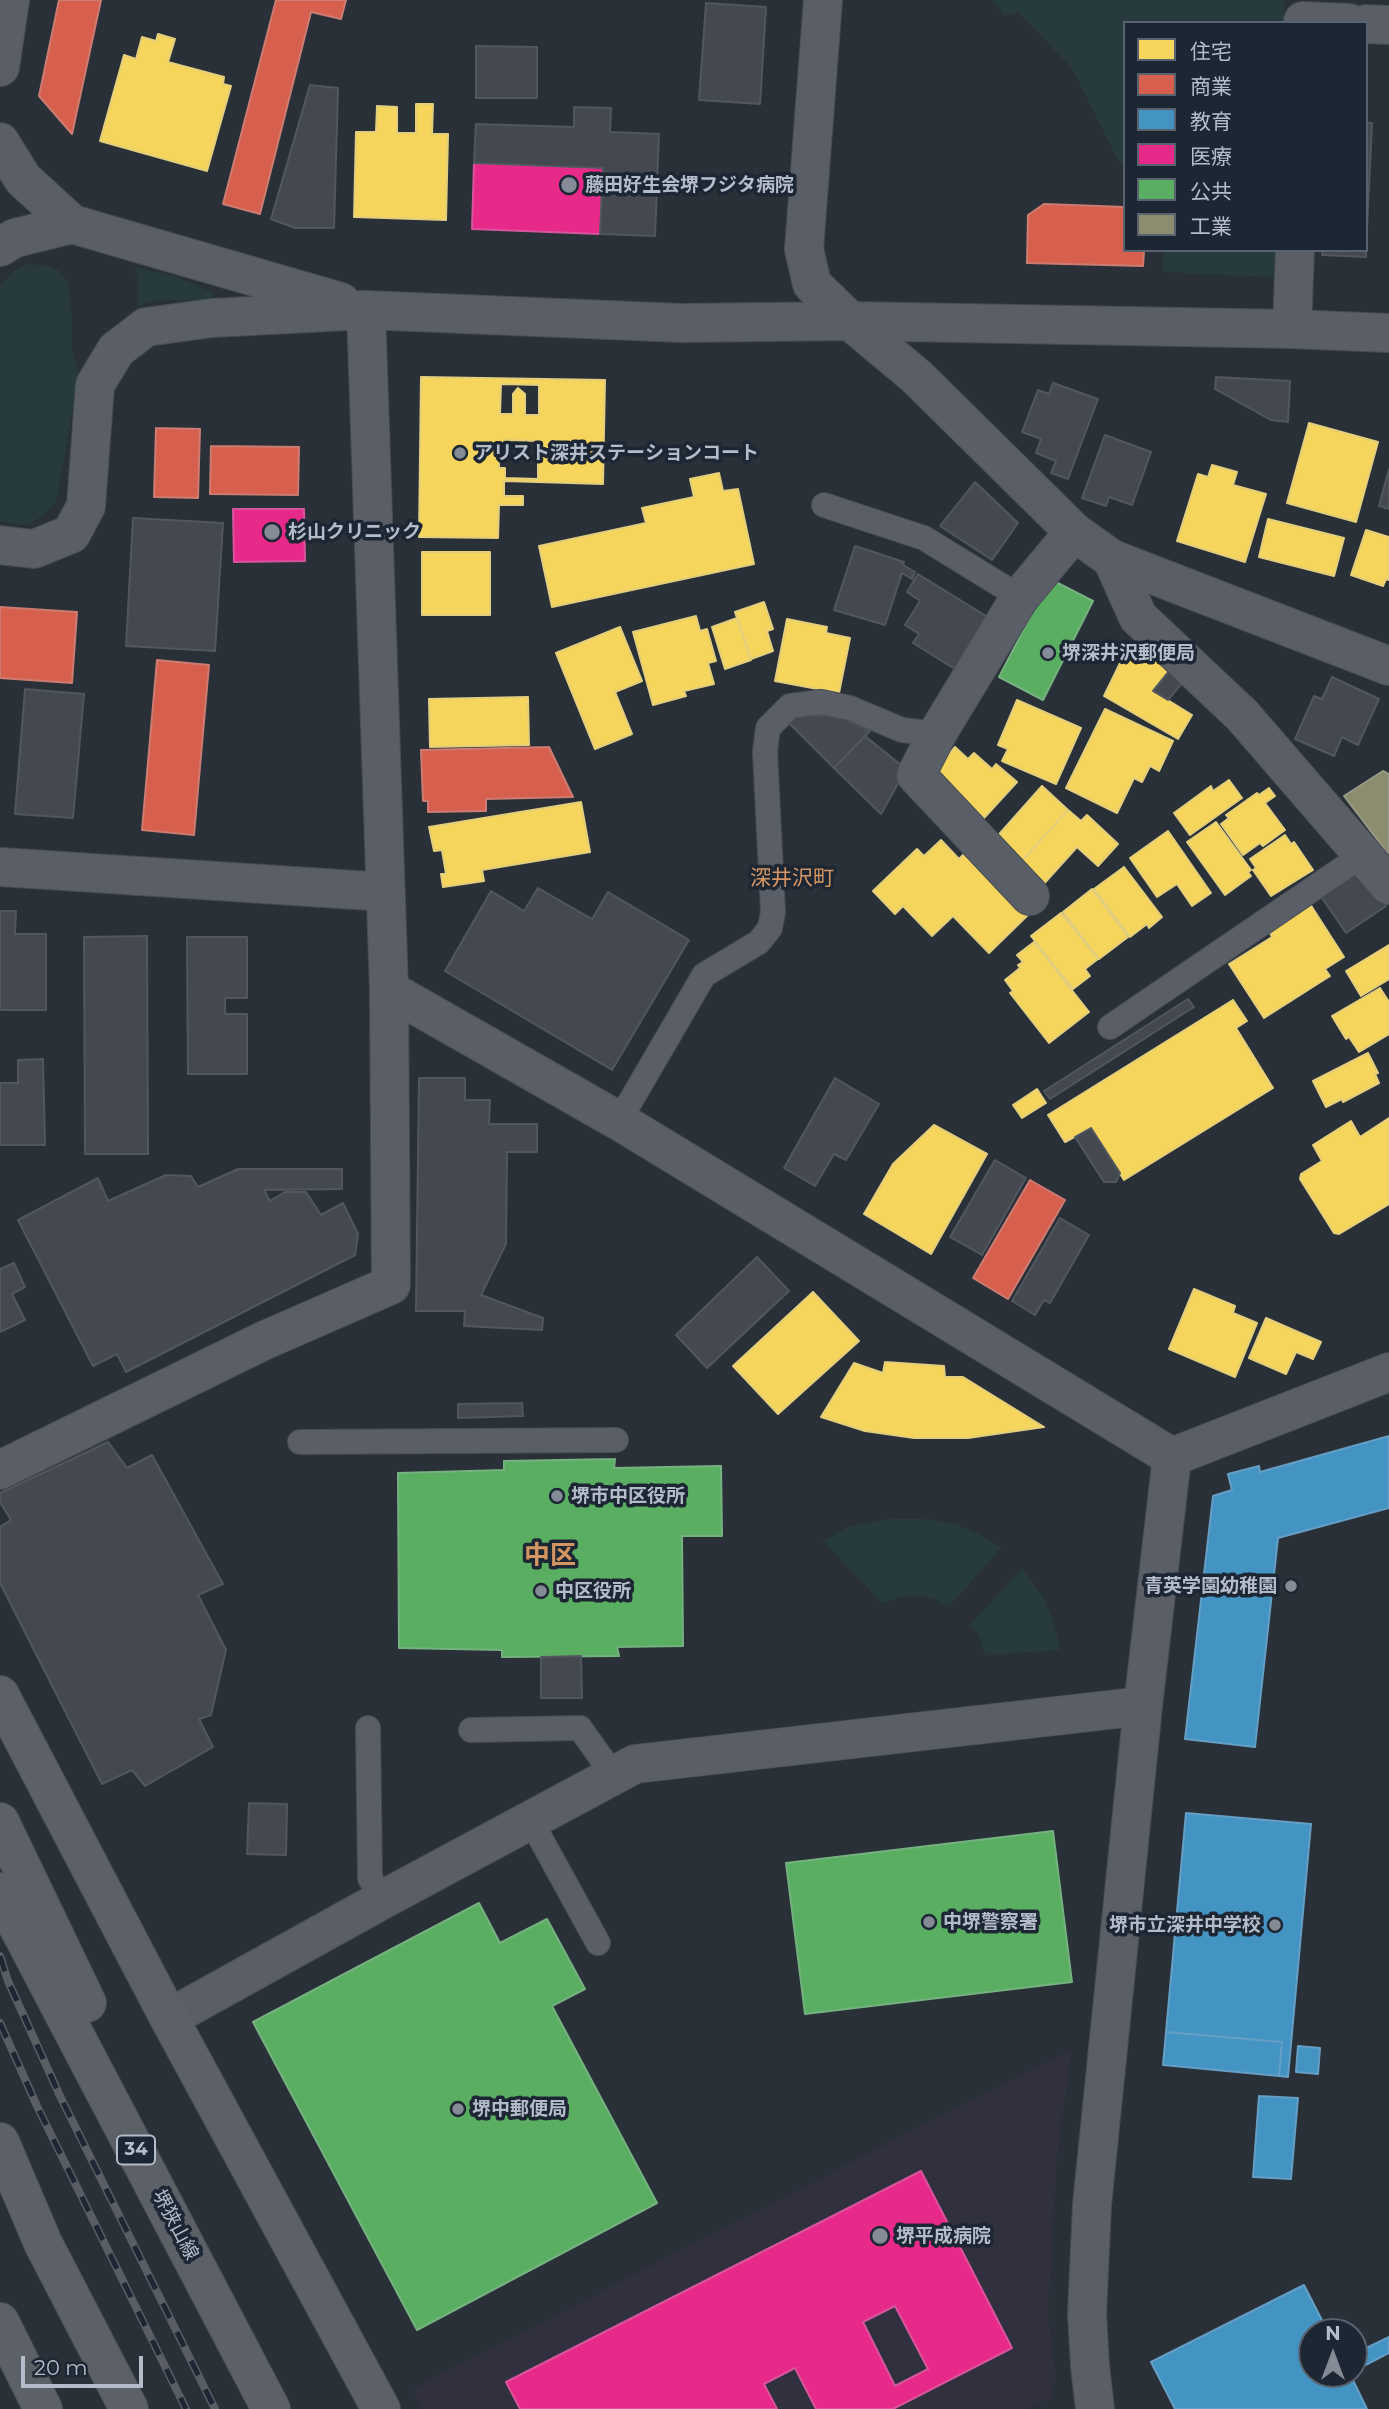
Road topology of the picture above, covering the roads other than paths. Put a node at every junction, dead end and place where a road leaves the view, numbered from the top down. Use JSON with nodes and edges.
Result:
{"nodes":[{"id":1,"x":10,"y":0,"type":"edge"},
{"id":2,"x":823,"y":0,"type":"edge"},
{"id":3,"x":1368,"y":24,"type":"edge"},
{"id":4,"x":1389,"y":25,"type":"edge"},
{"id":5,"x":0,"y":66,"type":"edge"},
{"id":6,"x":0,"y":142,"type":"edge"},
{"id":7,"x":72,"y":224,"type":"junction"},
{"id":8,"x":0,"y":247,"type":"edge"},
{"id":9,"x":1295,"y":252,"type":"edge"},
{"id":10,"x":366,"y":310,"type":"junction"},
{"id":11,"x":850,"y":321,"type":"junction"},
{"id":12,"x":1292,"y":329,"type":"junction"},
{"id":13,"x":1389,"y":333,"type":"edge"},
{"id":14,"x":824,"y":505,"type":"dead end"},
{"id":15,"x":1074,"y":532,"type":"junction"},
{"id":16,"x":0,"y":545,"type":"edge"},
{"id":17,"x":1112,"y":559,"type":"junction"},
{"id":18,"x":1020,"y":597,"type":"junction"},
{"id":19,"x":1389,"y":666,"type":"edge"},
{"id":20,"x":937,"y":734,"type":"junction"},
{"id":21,"x":1364,"y":854,"type":"junction"},
{"id":22,"x":0,"y":867,"type":"edge"},
{"id":23,"x":1389,"y":885,"type":"edge"},
{"id":24,"x":386,"y":892,"type":"junction"},
{"id":25,"x":1030,"y":895,"type":"dead end"},
{"id":26,"x":389,"y":990,"type":"junction"},
{"id":27,"x":1110,"y":1027,"type":"dead end"},
{"id":28,"x":618,"y":1121,"type":"junction"},
{"id":29,"x":1389,"y":1372,"type":"edge"},
{"id":30,"x":616,"y":1440,"type":"dead end"},
{"id":31,"x":300,"y":1442,"type":"dead end"},
{"id":32,"x":1172,"y":1457,"type":"junction"},
{"id":33,"x":0,"y":1471,"type":"edge"},
{"id":34,"x":0,"y":1695,"type":"edge"},
{"id":35,"x":1143,"y":1706,"type":"junction"},
{"id":36,"x":368,"y":1728,"type":"dead end"},
{"id":37,"x":471,"y":1730,"type":"dead end"},
{"id":38,"x":614,"y":1776,"type":"junction"},
{"id":39,"x":531,"y":1821,"type":"junction"},
{"id":40,"x":0,"y":1822,"type":"edge"},
{"id":41,"x":0,"y":1892,"type":"edge"},
{"id":42,"x":382,"y":1900,"type":"junction"},
{"id":43,"x":598,"y":1943,"type":"dead end"},
{"id":44,"x":169,"y":2018,"type":"junction"},
{"id":45,"x":0,"y":2142,"type":"edge"},
{"id":46,"x":0,"y":2169,"type":"edge"},
{"id":47,"x":43,"y":2243,"type":"junction"},
{"id":48,"x":0,"y":2322,"type":"edge"},
{"id":49,"x":236,"y":2342,"type":"junction"},
{"id":50,"x":43,"y":2409,"type":"edge"},
{"id":51,"x":130,"y":2409,"type":"edge"},
{"id":52,"x":271,"y":2409,"type":"edge"},
{"id":53,"x":381,"y":2409,"type":"edge"},
{"id":54,"x":1094,"y":2409,"type":"edge"}],
"edges":[{"from":1,"to":5,"type":"street"},
{"from":2,"to":11,"type":"street"},
{"from":3,"to":4,"type":"street"},
{"from":6,"to":7,"type":"street"},
{"from":7,"to":8,"type":"street"},
{"from":7,"to":10,"type":"street"},
{"from":9,"to":12,"type":"street"},
{"from":10,"to":11,"type":"street"},
{"from":10,"to":16,"type":"street"},
{"from":10,"to":24,"type":"street"},
{"from":11,"to":12,"type":"street"},
{"from":11,"to":15,"type":"street"},
{"from":12,"to":13,"type":"street"},
{"from":14,"to":18,"type":"lane"},
{"from":15,"to":17,"type":"street"},
{"from":15,"to":18,"type":"street"},
{"from":17,"to":19,"type":"street"},
{"from":17,"to":21,"type":"street"},
{"from":18,"to":20,"type":"street"},
{"from":20,"to":25,"type":"street"},
{"from":20,"to":28,"type":"lane"},
{"from":21,"to":23,"type":"street"},
{"from":21,"to":27,"type":"lane"},
{"from":22,"to":24,"type":"street"},
{"from":24,"to":26,"type":"street"},
{"from":26,"to":28,"type":"street"},
{"from":26,"to":33,"type":"street"},
{"from":28,"to":32,"type":"street"},
{"from":29,"to":32,"type":"street"},
{"from":30,"to":31,"type":"lane"},
{"from":32,"to":35,"type":"street"},
{"from":34,"to":44,"type":"main road"},
{"from":35,"to":38,"type":"street"},
{"from":35,"to":54,"type":"street"},
{"from":36,"to":42,"type":"lane"},
{"from":37,"to":38,"type":"lane"},
{"from":38,"to":39,"type":"street"},
{"from":39,"to":42,"type":"street"},
{"from":39,"to":43,"type":"lane"},
{"from":40,"to":49,"type":"main road"},
{"from":41,"to":49,"type":"main road","name":"堺狭山線","number":"34"},
{"from":42,"to":44,"type":"street"},
{"from":44,"to":53,"type":"main road"},
{"from":45,"to":47,"type":"main road"},
{"from":46,"to":47,"type":"main road"},
{"from":47,"to":51,"type":"main road"},
{"from":48,"to":50,"type":"main road"},
{"from":49,"to":52,"type":"main road","name":"堺狭山線","number":"34"}]}
